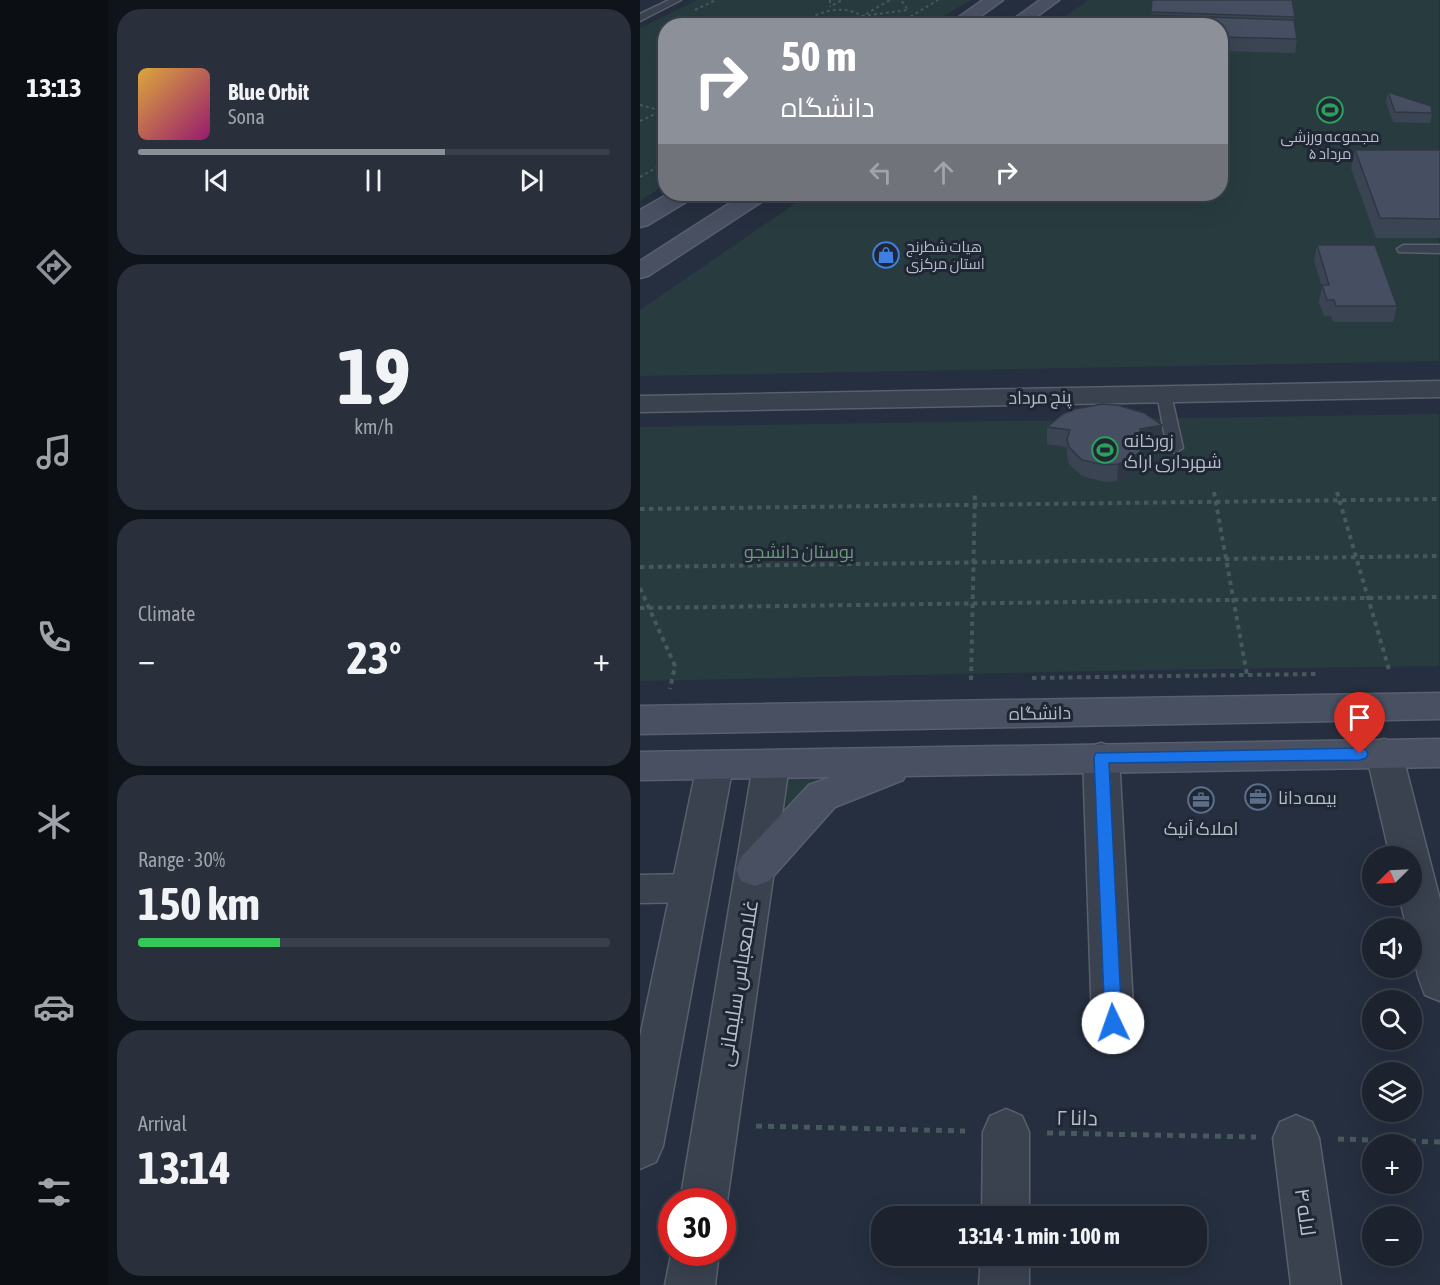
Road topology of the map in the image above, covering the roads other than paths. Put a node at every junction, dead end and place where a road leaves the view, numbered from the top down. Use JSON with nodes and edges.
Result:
{"nodes":[{"id":1,"x":676,"y":0,"type":"edge"},
{"id":2,"x":995,"y":0,"type":"edge"},
{"id":3,"x":1051,"y":0,"type":"edge"},
{"id":4,"x":640,"y":18,"type":"edge"},
{"id":5,"x":967,"y":18,"type":"edge"},
{"id":6,"x":1024,"y":18,"type":"edge"},
{"id":7,"x":671,"y":201,"type":"edge"},
{"id":8,"x":747,"y":201,"type":"edge"},
{"id":9,"x":640,"y":220,"type":"edge"},
{"id":10,"x":1403,"y":249,"type":"dead end"},
{"id":11,"x":1440,"y":249,"type":"edge"},
{"id":12,"x":640,"y":271,"type":"edge"},
{"id":13,"x":1440,"y":389,"type":"edge"},
{"id":14,"x":1164,"y":394,"type":"junction"},
{"id":15,"x":640,"y":404,"type":"edge"},
{"id":16,"x":1175,"y":448,"type":"dead end"},
{"id":17,"x":1440,"y":706,"type":"edge"},
{"id":18,"x":640,"y":720,"type":"edge"},
{"id":19,"x":1384,"y":753,"type":"junction"},
{"id":20,"x":1440,"y":753,"type":"edge"},
{"id":21,"x":1101,"y":757,"type":"junction"},
{"id":22,"x":912,"y":761,"type":"junction"},
{"id":23,"x":715,"y":765,"type":"junction"},
{"id":24,"x":771,"y":765,"type":"junction"},
{"id":25,"x":640,"y":766,"type":"edge"},
{"id":26,"x":1407,"y":846,"type":"edge"},
{"id":27,"x":755,"y":869,"type":"junction"},
{"id":28,"x":691,"y":888,"type":"junction"},
{"id":29,"x":640,"y":889,"type":"edge"},
{"id":30,"x":1421,"y":906,"type":"edge"},
{"id":31,"x":1440,"y":982,"type":"edge"},
{"id":32,"x":1113,"y":1023,"type":"dead end"},
{"id":33,"x":1006,"y":1132,"type":"road end"},
{"id":34,"x":1296,"y":1138,"type":"road end"},
{"id":35,"x":640,"y":1146,"type":"edge"},
{"id":36,"x":705,"y":1188,"type":"edge"},
{"id":37,"x":1005,"y":1206,"type":"edge"},
{"id":38,"x":693,"y":1266,"type":"edge"},
{"id":39,"x":1005,"y":1266,"type":"edge"},
{"id":40,"x":690,"y":1285,"type":"edge"},
{"id":41,"x":1004,"y":1285,"type":"edge"},
{"id":42,"x":1316,"y":1285,"type":"edge"}],
"edges":[{"from":1,"to":4,"type":"lane"},
{"from":2,"to":5,"type":"main road"},
{"from":3,"to":6,"type":"main road"},
{"from":7,"to":9,"type":"main road"},
{"from":8,"to":12,"type":"main road"},
{"from":10,"to":11,"type":"lane"},
{"from":13,"to":14,"type":"street","name":"پنج مرداد"},
{"from":14,"to":15,"type":"street","name":"پنج مرداد"},
{"from":14,"to":16,"type":"lane"},
{"from":17,"to":18,"type":"main road","name":"دانشگاه"},
{"from":19,"to":20,"type":"main road"},
{"from":19,"to":21,"type":"main road"},
{"from":19,"to":26,"type":"street"},
{"from":21,"to":22,"type":"main road"},
{"from":21,"to":32,"type":"street"},
{"from":22,"to":24,"type":"main road"},
{"from":22,"to":27,"type":"main road"},
{"from":23,"to":24,"type":"main road"},
{"from":23,"to":25,"type":"main road"},
{"from":23,"to":28,"type":"street"},
{"from":24,"to":27,"type":"street","name":"غلامعباس سلیمانی"},
{"from":27,"to":36,"type":"street","name":"غلامعباس سلیمانی"},
{"from":28,"to":29,"type":"street"},
{"from":28,"to":35,"type":"street"},
{"from":30,"to":31,"type":"street"},
{"from":33,"to":37,"type":"street"},
{"from":34,"to":42,"type":"street","name":"لاله ۴"},
{"from":38,"to":40,"type":"street"},
{"from":39,"to":41,"type":"street"}]}
